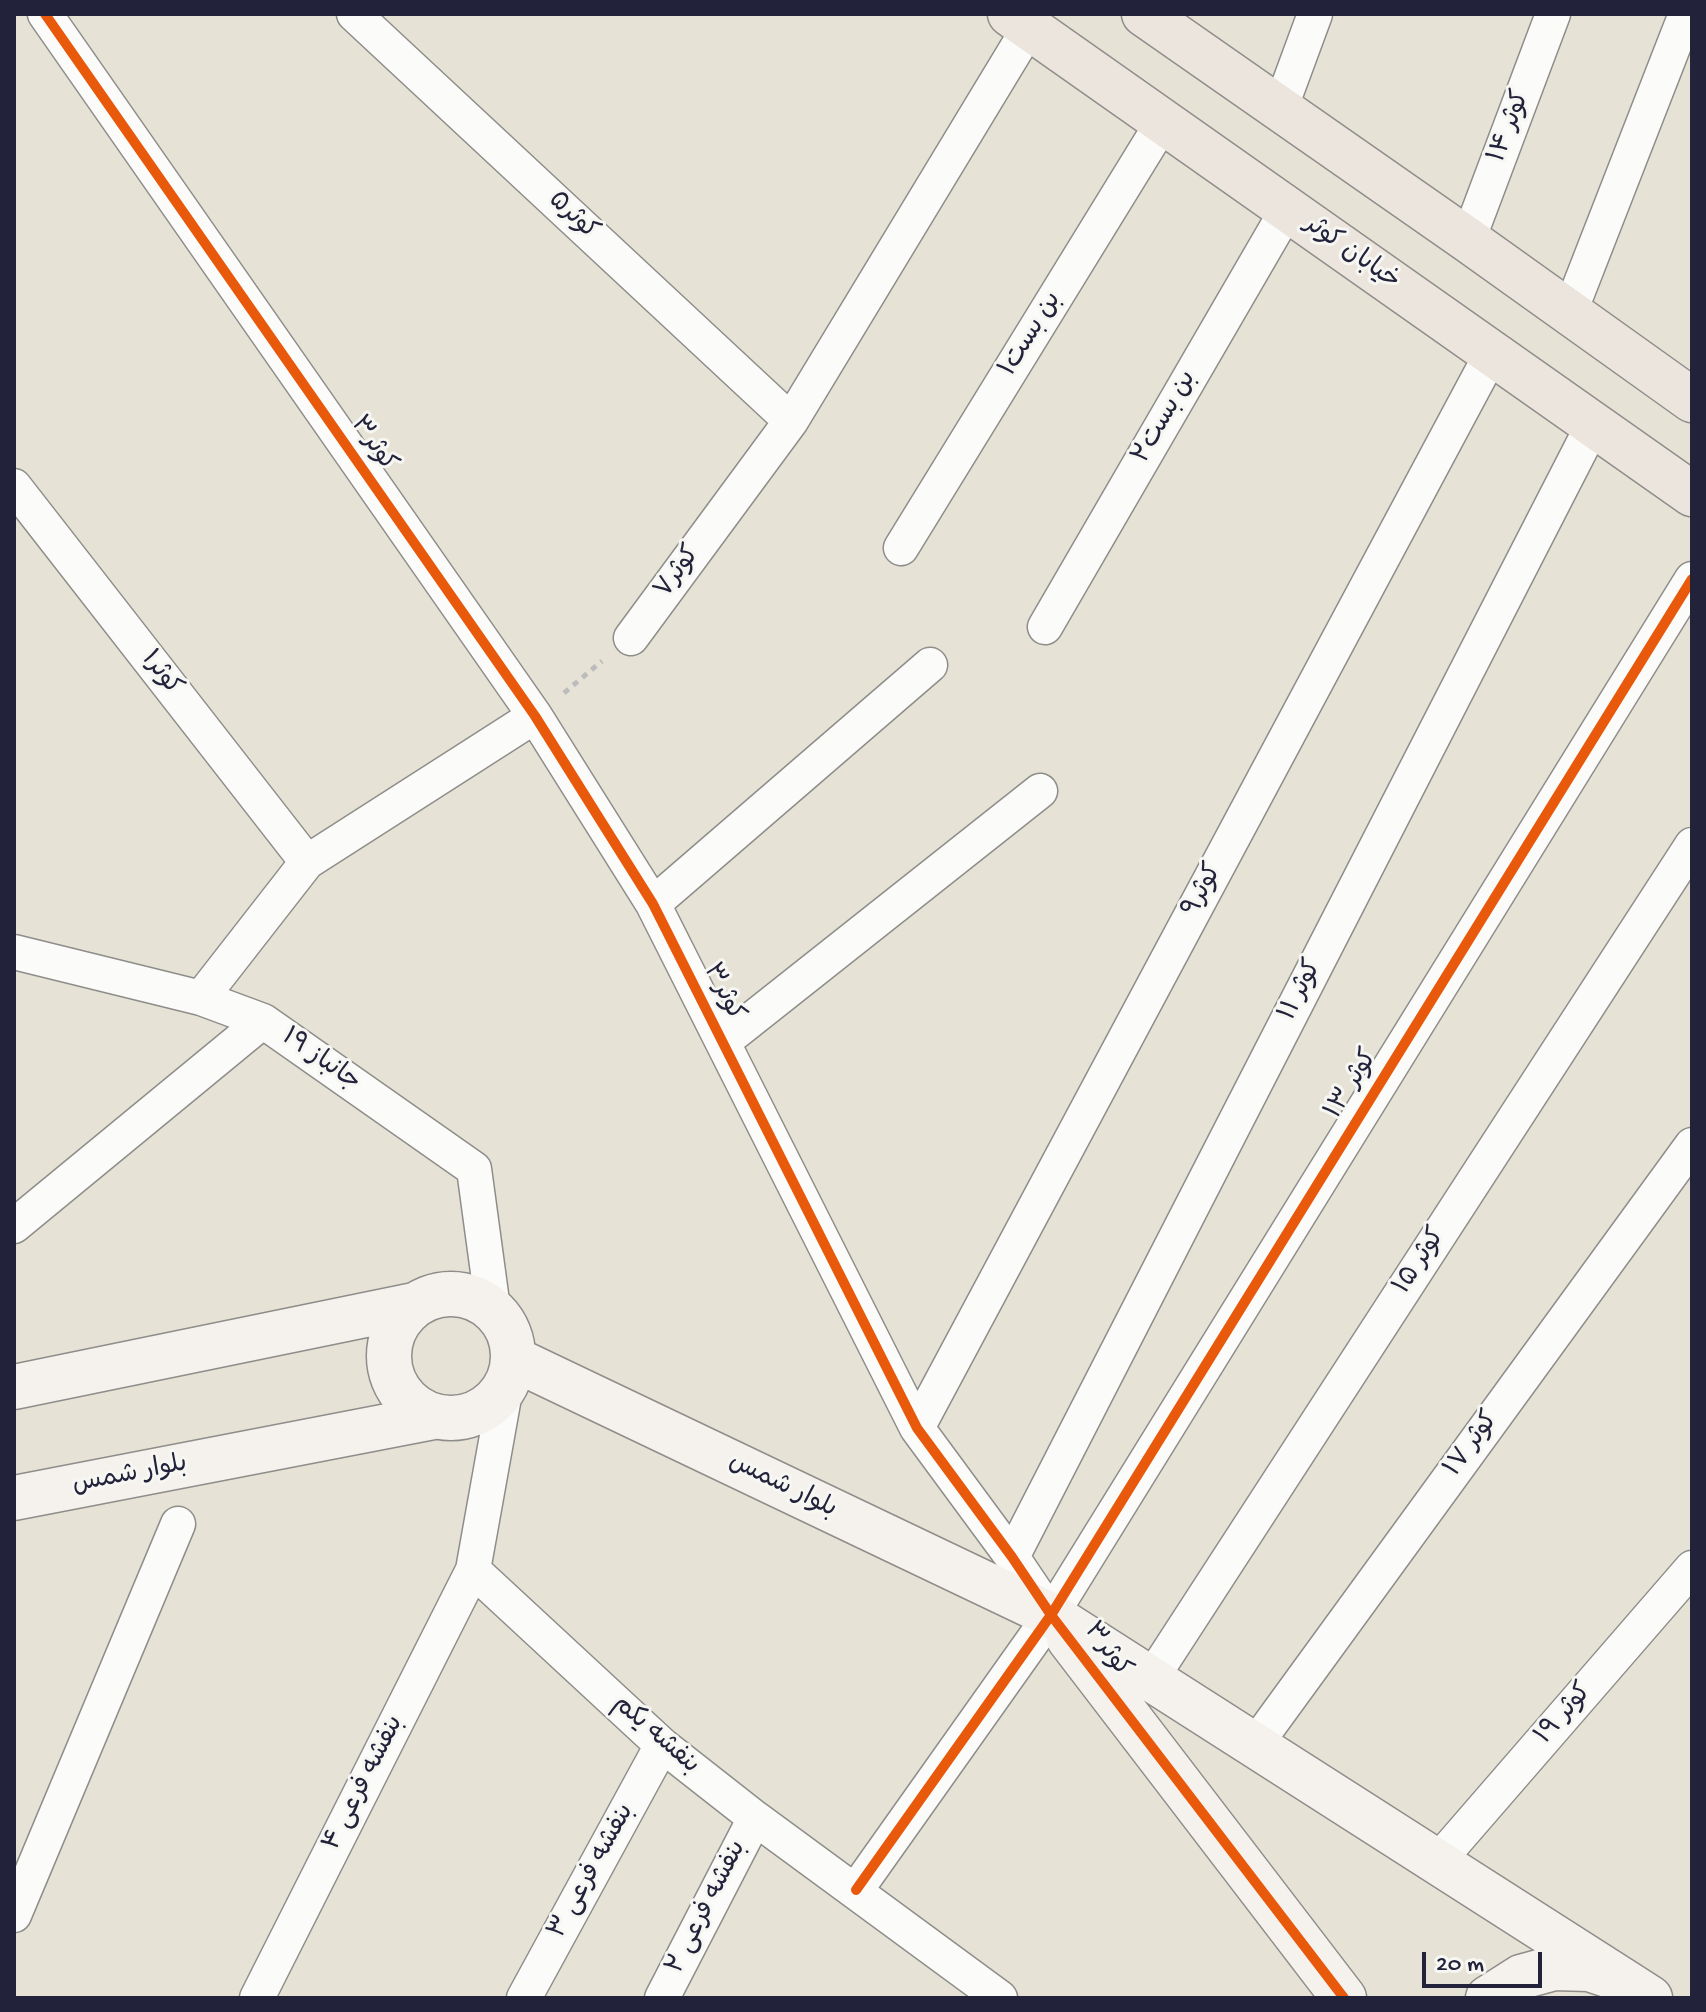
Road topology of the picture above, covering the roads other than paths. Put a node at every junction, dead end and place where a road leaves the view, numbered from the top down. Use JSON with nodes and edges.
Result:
{"nodes":[{"id":1,"x":45,"y":14,"type":"edge"},
{"id":2,"x":354,"y":14,"type":"edge"},
{"id":3,"x":1144,"y":14,"type":"edge"},
{"id":4,"x":1315,"y":14,"type":"edge"},
{"id":5,"x":1553,"y":14,"type":"edge"},
{"id":6,"x":1686,"y":14,"type":"edge"},
{"id":7,"x":1019,"y":21,"type":"edge"},
{"id":8,"x":1280,"y":109,"type":"junction"},
{"id":9,"x":1163,"y":122,"type":"junction"},
{"id":10,"x":1287,"y":210,"type":"junction"},
{"id":11,"x":1468,"y":240,"type":"junction"},
{"id":12,"x":1569,"y":314,"type":"junction"},
{"id":13,"x":1492,"y":353,"type":"junction"},
{"id":14,"x":1692,"y":400,"type":"edge"},
{"id":15,"x":791,"y":421,"type":"junction"},
{"id":16,"x":1593,"y":425,"type":"junction"},
{"id":17,"x":14,"y":486,"type":"edge"},
{"id":18,"x":1692,"y":494,"type":"edge"},
{"id":19,"x":901,"y":548,"type":"dead end"},
{"id":20,"x":1692,"y":579,"type":"edge"},
{"id":21,"x":1045,"y":627,"type":"dead end"},
{"id":22,"x":631,"y":638,"type":"road end"},
{"id":23,"x":930,"y":665,"type":"dead end"},
{"id":24,"x":535,"y":716,"type":"junction"},
{"id":25,"x":1040,"y":791,"type":"dead end"},
{"id":26,"x":1692,"y":845,"type":"edge"},
{"id":27,"x":307,"y":862,"type":"junction"},
{"id":28,"x":653,"y":904,"type":"junction"},
{"id":29,"x":16,"y":950,"type":"edge"},
{"id":30,"x":201,"y":998,"type":"junction"},
{"id":31,"x":263,"y":1021,"type":"junction"},
{"id":32,"x":723,"y":1042,"type":"junction"},
{"id":33,"x":1692,"y":1145,"type":"edge"},
{"id":34,"x":14,"y":1226,"type":"edge"},
{"id":35,"x":414,"y":1305,"type":"junction"},
{"id":36,"x":493,"y":1309,"type":"junction"},
{"id":37,"x":510,"y":1372,"type":"junction"},
{"id":38,"x":14,"y":1387,"type":"edge"},
{"id":39,"x":434,"y":1417,"type":"junction"},
{"id":40,"x":917,"y":1428,"type":"junction"},
{"id":41,"x":14,"y":1498,"type":"edge"},
{"id":42,"x":178,"y":1524,"type":"dead end"},
{"id":43,"x":1012,"y":1557,"type":"junction"},
{"id":44,"x":1692,"y":1568,"type":"edge"},
{"id":45,"x":473,"y":1570,"type":"junction"},
{"id":46,"x":1051,"y":1615,"type":"junction"},
{"id":47,"x":1151,"y":1679,"type":"junction"},
{"id":48,"x":662,"y":1745,"type":"junction"},
{"id":49,"x":1255,"y":1745,"type":"junction"},
{"id":50,"x":755,"y":1818,"type":"junction"},
{"id":51,"x":1438,"y":1861,"type":"junction"},
{"id":52,"x":856,"y":1890,"type":"junction"},
{"id":53,"x":14,"y":1915,"type":"edge"},
{"id":54,"x":1636,"y":1989,"type":"edge"},
{"id":55,"x":257,"y":1998,"type":"edge"},
{"id":56,"x":524,"y":1998,"type":"edge"},
{"id":57,"x":662,"y":1998,"type":"edge"},
{"id":58,"x":1000,"y":1998,"type":"edge"},
{"id":59,"x":1344,"y":1998,"type":"edge"},
{"id":60,"x":1488,"y":1998,"type":"edge"}],
"edges":[{"from":1,"to":24,"type":"street","name":"کوثر۳"},
{"from":2,"to":15,"type":"street","name":"کوثر۵"},
{"from":3,"to":8,"type":"main road"},
{"from":4,"to":8,"type":"street"},
{"from":5,"to":11,"type":"street","name":"کوثر ۱۴"},
{"from":6,"to":12,"type":"street"},
{"from":7,"to":9,"type":"main road","name":"خیابان کوثر"},
{"from":7,"to":15,"type":"street","name":"کوثر۷"},
{"from":8,"to":11,"type":"main road"},
{"from":9,"to":10,"type":"main road","name":"خیابان کوثر"},
{"from":9,"to":19,"type":"street","name":"بن بست۱"},
{"from":10,"to":13,"type":"main road","name":"خیابان کوثر"},
{"from":10,"to":21,"type":"street","name":"بن بست۲"},
{"from":11,"to":12,"type":"main road"},
{"from":12,"to":14,"type":"main road"},
{"from":13,"to":16,"type":"main road","name":"خیابان کوثر"},
{"from":13,"to":40,"type":"street","name":"کوثر۹"},
{"from":15,"to":22,"type":"street","name":"کوثر۷"},
{"from":16,"to":18,"type":"main road","name":"خیابان کوثر"},
{"from":16,"to":43,"type":"street","name":"کوثر ۱۱"},
{"from":17,"to":27,"type":"street","name":"کوثر۱"},
{"from":20,"to":46,"type":"street","name":"کوثر ۱۳"},
{"from":23,"to":28,"type":"street"},
{"from":24,"to":27,"type":"street"},
{"from":24,"to":28,"type":"street","name":"کوثر۳"},
{"from":25,"to":32,"type":"street"},
{"from":26,"to":47,"type":"street","name":"کوثر ۱۵"},
{"from":27,"to":30,"type":"street"},
{"from":28,"to":32,"type":"street","name":"کوثر۳"},
{"from":29,"to":30,"type":"street","name":"جانباز ۱۹"},
{"from":30,"to":31,"type":"street","name":"جانباز ۱۹"},
{"from":31,"to":34,"type":"street"},
{"from":31,"to":36,"type":"street","name":"جانباز ۱۹"},
{"from":32,"to":40,"type":"street","name":"کوثر۳"},
{"from":33,"to":49,"type":"street","name":"کوثر ۱۷"},
{"from":35,"to":36,"type":"street"},
{"from":35,"to":38,"type":"street"},
{"from":35,"to":39,"type":"street"},
{"from":36,"to":37,"type":"street"},
{"from":37,"to":39,"type":"street"},
{"from":37,"to":45,"type":"street"},
{"from":37,"to":46,"type":"street","name":"بلوار شمس"},
{"from":39,"to":41,"type":"street","name":"بلوار شمس"},
{"from":40,"to":43,"type":"street","name":"کوثر۳"},
{"from":42,"to":53,"type":"street"},
{"from":43,"to":46,"type":"street","name":"کوثر۳"},
{"from":44,"to":51,"type":"street","name":"کوثر ۱۹"},
{"from":45,"to":48,"type":"street","name":"بنفشه یکم"},
{"from":45,"to":55,"type":"street","name":"بنفشه فرعی ۴"},
{"from":46,"to":47,"type":"street","name":"بلوار شمس"},
{"from":46,"to":52,"type":"street","name":"کوثر ۱۳"},
{"from":46,"to":59,"type":"street","name":"کوثر۳"},
{"from":47,"to":49,"type":"street","name":"بلوار شمس"},
{"from":48,"to":50,"type":"street","name":"بنفشه یکم"},
{"from":48,"to":56,"type":"street","name":"بنفشه فرعی ۳"},
{"from":49,"to":51,"type":"street","name":"بلوار شمس"},
{"from":50,"to":52,"type":"street","name":"بنفشه یکم"},
{"from":50,"to":57,"type":"street","name":"بنفشه فرعی ۲"},
{"from":51,"to":54,"type":"street","name":"بلوار شمس"},
{"from":52,"to":58,"type":"street","name":"بنفشه یکم"},
{"from":54,"to":60,"type":"street"}]}
